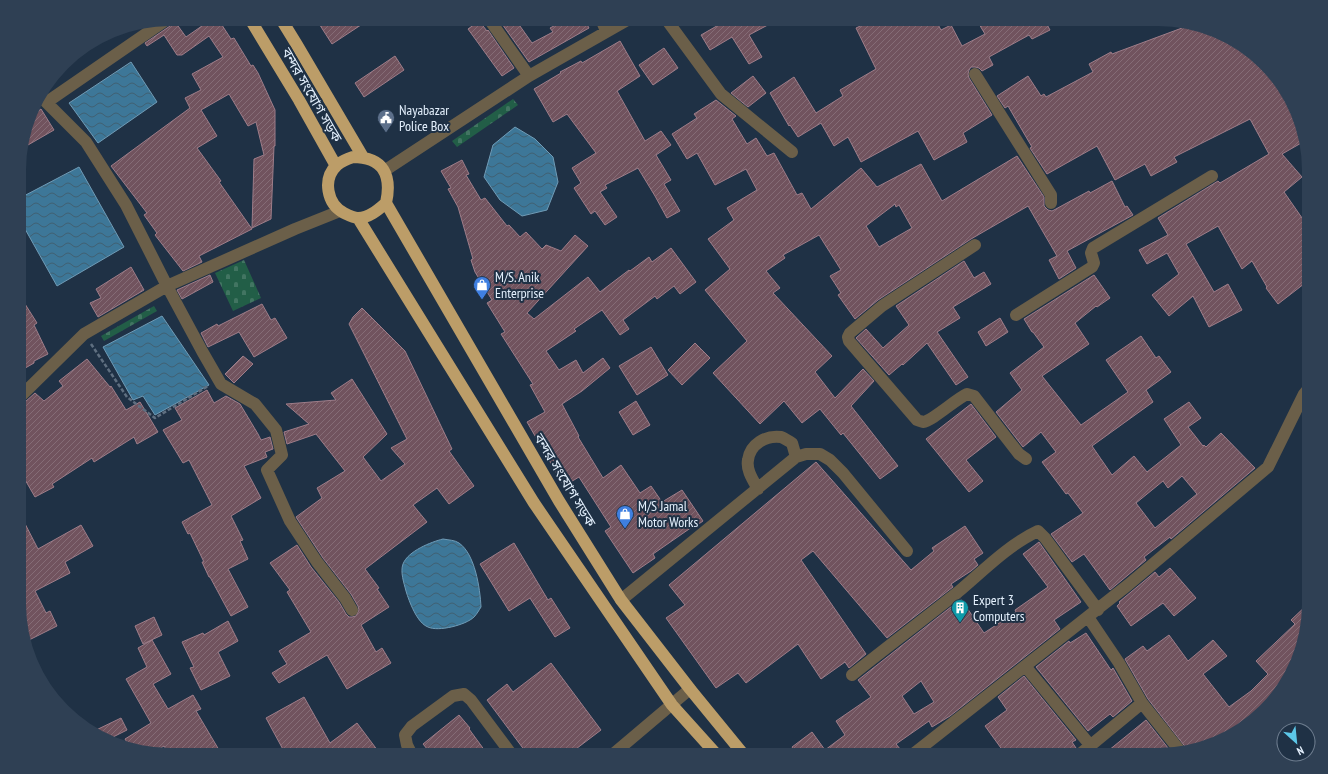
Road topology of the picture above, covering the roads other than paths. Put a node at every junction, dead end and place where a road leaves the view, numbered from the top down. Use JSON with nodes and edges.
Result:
{"nodes":[{"id":1,"x":254,"y":26,"type":"edge"},
{"id":2,"x":286,"y":26,"type":"edge"},
{"id":3,"x":494,"y":26,"type":"edge"},
{"id":4,"x":604,"y":26,"type":"edge"},
{"id":5,"x":616,"y":26,"type":"edge"},
{"id":6,"x":671,"y":26,"type":"edge"},
{"id":7,"x":156,"y":27,"type":"edge"},
{"id":8,"x":606,"y":31,"type":"junction"},
{"id":9,"x":974,"y":74,"type":"dead end"},
{"id":10,"x":529,"y":76,"type":"junction"},
{"id":11,"x":44,"y":99,"type":"edge"},
{"id":12,"x":792,"y":152,"type":"dead end"},
{"id":13,"x":363,"y":156,"type":"junction"},
{"id":14,"x":336,"y":166,"type":"junction"},
{"id":15,"x":384,"y":171,"type":"junction"},
{"id":16,"x":1212,"y":176,"type":"dead end"},
{"id":17,"x":386,"y":203,"type":"junction"},
{"id":18,"x":1051,"y":203,"type":"dead end"},
{"id":19,"x":340,"y":211,"type":"junction"},
{"id":20,"x":358,"y":218,"type":"junction"},
{"id":21,"x":976,"y":245,"type":"dead end"},
{"id":22,"x":167,"y":286,"type":"junction"},
{"id":23,"x":1016,"y":315,"type":"dead end"},
{"id":24,"x":26,"y":388,"type":"edge"},
{"id":25,"x":1302,"y":398,"type":"edge"},
{"id":26,"x":796,"y":457,"type":"junction"},
{"id":27,"x":1026,"y":459,"type":"dead end"},
{"id":28,"x":758,"y":489,"type":"junction"},
{"id":29,"x":908,"y":551,"type":"dead end"},
{"id":30,"x":621,"y":600,"type":"junction"},
{"id":31,"x":352,"y":610,"type":"dead end"},
{"id":32,"x":1093,"y":613,"type":"junction"},
{"id":33,"x":1025,"y":666,"type":"junction"},
{"id":34,"x":852,"y":674,"type":"dead end"},
{"id":35,"x":690,"y":689,"type":"junction"},
{"id":36,"x":1142,"y":703,"type":"junction"},
{"id":37,"x":672,"y":705,"type":"junction"},
{"id":38,"x":1090,"y":745,"type":"junction"},
{"id":39,"x":1177,"y":747,"type":"edge"},
{"id":40,"x":408,"y":748,"type":"edge"},
{"id":41,"x":507,"y":748,"type":"edge"},
{"id":42,"x":620,"y":748,"type":"edge"},
{"id":43,"x":711,"y":748,"type":"edge"},
{"id":44,"x":738,"y":748,"type":"edge"},
{"id":45,"x":921,"y":748,"type":"edge"},
{"id":46,"x":1087,"y":748,"type":"edge"}],
"edges":[{"from":1,"to":14,"type":"highway","name":"বন্দর সংযোগ সড়ক"},
{"from":2,"to":13,"type":"highway","name":"বন্দর সংযোগ সড়ক"},
{"from":3,"to":10,"type":"street"},
{"from":4,"to":8,"type":"street"},
{"from":5,"to":8,"type":"street"},
{"from":6,"to":12,"type":"street"},
{"from":7,"to":11,"type":"street"},
{"from":8,"to":10,"type":"street"},
{"from":9,"to":18,"type":"street"},
{"from":10,"to":15,"type":"street"},
{"from":11,"to":22,"type":"street"},
{"from":13,"to":14,"type":"highway"},
{"from":13,"to":15,"type":"highway"},
{"from":14,"to":19,"type":"highway"},
{"from":15,"to":17,"type":"highway"},
{"from":16,"to":23,"type":"street"},
{"from":17,"to":20,"type":"highway"},
{"from":17,"to":30,"type":"highway","name":"বন্দর সংযোগ সড়ক"},
{"from":19,"to":20,"type":"highway"},
{"from":19,"to":22,"type":"street"},
{"from":20,"to":37,"type":"highway"},
{"from":21,"to":27,"type":"street"},
{"from":22,"to":24,"type":"street"},
{"from":22,"to":31,"type":"street"},
{"from":25,"to":32,"type":"street"},
{"from":26,"to":28,"type":"street"},
{"from":26,"to":28,"type":"street"},
{"from":26,"to":29,"type":"street"},
{"from":28,"to":30,"type":"street"},
{"from":30,"to":35,"type":"highway","name":"বন্দর সংযোগ সড়ক"},
{"from":32,"to":33,"type":"street"},
{"from":32,"to":34,"type":"street"},
{"from":32,"to":36,"type":"street"},
{"from":33,"to":38,"type":"street"},
{"from":33,"to":45,"type":"street"},
{"from":35,"to":37,"type":"street"},
{"from":35,"to":44,"type":"highway","name":"বন্দর সংযোগ সড়ক"},
{"from":36,"to":38,"type":"street"},
{"from":36,"to":39,"type":"street"},
{"from":37,"to":42,"type":"street"},
{"from":37,"to":43,"type":"highway"},
{"from":38,"to":46,"type":"street"},
{"from":40,"to":41,"type":"street"}]}
